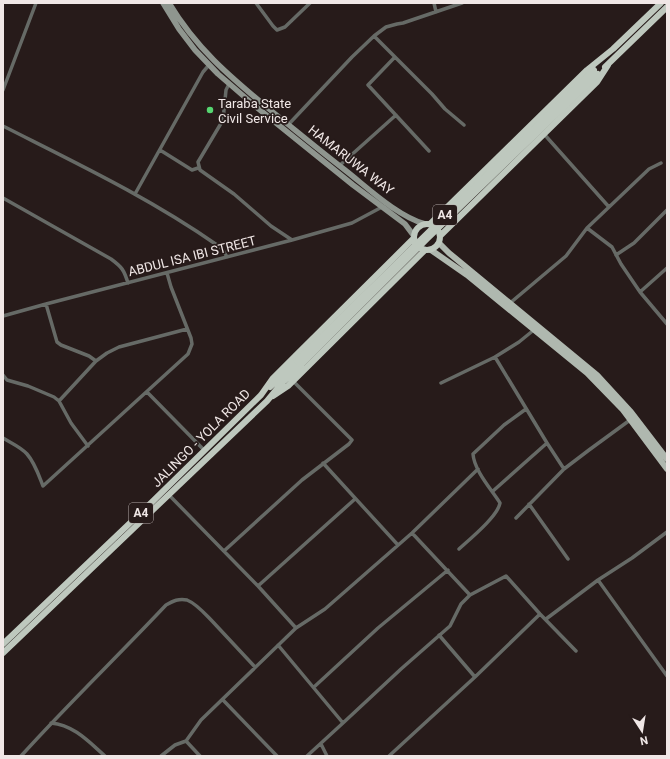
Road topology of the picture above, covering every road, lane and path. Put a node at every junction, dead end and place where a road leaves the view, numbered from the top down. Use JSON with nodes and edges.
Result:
{"nodes":[{"id":1,"x":36,"y":3,"type":"edge"},
{"id":2,"x":163,"y":3,"type":"edge"},
{"id":3,"x":170,"y":3,"type":"edge"},
{"id":4,"x":256,"y":3,"type":"edge"},
{"id":5,"x":310,"y":3,"type":"edge"},
{"id":6,"x":434,"y":3,"type":"edge"},
{"id":7,"x":462,"y":3,"type":"edge"},
{"id":8,"x":661,"y":3,"type":"edge"},
{"id":9,"x":667,"y":7,"type":"edge"},
{"id":10,"x":436,"y":12,"type":"junction"},
{"id":11,"x":374,"y":36,"type":"junction"},
{"id":12,"x":394,"y":58,"type":"junction"},
{"id":13,"x":602,"y":59,"type":"junction"},
{"id":14,"x":209,"y":65,"type":"junction"},
{"id":15,"x":608,"y":65,"type":"junction"},
{"id":16,"x":596,"y":72,"type":"junction"},
{"id":17,"x":229,"y":84,"type":"junction"},
{"id":18,"x":4,"y":85,"type":"edge"},
{"id":19,"x":3,"y":90,"type":"edge"},
{"id":20,"x":396,"y":115,"type":"junction"},
{"id":21,"x":288,"y":125,"type":"junction"},
{"id":22,"x":464,"y":125,"type":"dead end"},
{"id":23,"x":3,"y":126,"type":"edge"},
{"id":24,"x":544,"y":134,"type":"junction"},
{"id":25,"x":160,"y":150,"type":"junction"},
{"id":26,"x":429,"y":151,"type":"dead end"},
{"id":27,"x":661,"y":163,"type":"dead end"},
{"id":28,"x":339,"y":166,"type":"junction"},
{"id":29,"x":198,"y":168,"type":"junction"},
{"id":30,"x":134,"y":194,"type":"junction"},
{"id":31,"x":3,"y":198,"type":"edge"},
{"id":32,"x":382,"y":207,"type":"junction"},
{"id":33,"x":609,"y":207,"type":"junction"},
{"id":34,"x":667,"y":210,"type":"edge"},
{"id":35,"x":427,"y":224,"type":"junction"},
{"id":36,"x":587,"y":228,"type":"junction"},
{"id":37,"x":441,"y":235,"type":"junction"},
{"id":38,"x":414,"y":237,"type":"junction"},
{"id":39,"x":292,"y":240,"type":"junction"},
{"id":40,"x":439,"y":243,"type":"junction"},
{"id":41,"x":428,"y":250,"type":"junction"},
{"id":42,"x":616,"y":255,"type":"junction"},
{"id":43,"x":227,"y":257,"type":"junction"},
{"id":44,"x":667,"y":268,"type":"edge"},
{"id":45,"x":167,"y":273,"type":"junction"},
{"id":46,"x":128,"y":283,"type":"junction"},
{"id":47,"x":640,"y":292,"type":"junction"},
{"id":48,"x":46,"y":304,"type":"junction"},
{"id":49,"x":510,"y":304,"type":"junction"},
{"id":50,"x":3,"y":316,"type":"edge"},
{"id":51,"x":667,"y":324,"type":"edge"},
{"id":52,"x":188,"y":329,"type":"junction"},
{"id":53,"x":536,"y":329,"type":"junction"},
{"id":54,"x":495,"y":357,"type":"junction"},
{"id":55,"x":96,"y":361,"type":"junction"},
{"id":56,"x":299,"y":363,"type":"junction"},
{"id":57,"x":3,"y":375,"type":"edge"},
{"id":58,"x":293,"y":380,"type":"junction"},
{"id":59,"x":441,"y":383,"type":"dead end"},
{"id":60,"x":147,"y":392,"type":"junction"},
{"id":61,"x":261,"y":395,"type":"junction"},
{"id":62,"x":267,"y":400,"type":"junction"},
{"id":63,"x":59,"y":401,"type":"junction"},
{"id":64,"x":526,"y":409,"type":"junction"},
{"id":65,"x":630,"y":420,"type":"junction"},
{"id":66,"x":3,"y":438,"type":"edge"},
{"id":67,"x":547,"y":444,"type":"junction"},
{"id":68,"x":88,"y":446,"type":"junction"},
{"id":69,"x":204,"y":450,"type":"junction"},
{"id":70,"x":323,"y":463,"type":"junction"},
{"id":71,"x":666,"y":463,"type":"edge"},
{"id":72,"x":478,"y":469,"type":"junction"},
{"id":73,"x":564,"y":469,"type":"junction"},
{"id":74,"x":493,"y":492,"type":"junction"},
{"id":75,"x":169,"y":495,"type":"junction"},
{"id":76,"x":355,"y":499,"type":"junction"},
{"id":77,"x":529,"y":504,"type":"junction"},
{"id":78,"x":516,"y":518,"type":"dead end"},
{"id":79,"x":667,"y":532,"type":"edge"},
{"id":80,"x":412,"y":533,"type":"junction"},
{"id":81,"x":398,"y":545,"type":"junction"},
{"id":82,"x":459,"y":549,"type":"dead end"},
{"id":83,"x":224,"y":551,"type":"junction"},
{"id":84,"x":568,"y":559,"type":"dead end"},
{"id":85,"x":448,"y":570,"type":"junction"},
{"id":86,"x":598,"y":580,"type":"junction"},
{"id":87,"x":258,"y":586,"type":"junction"},
{"id":88,"x":470,"y":595,"type":"junction"},
{"id":89,"x":540,"y":614,"type":"junction"},
{"id":90,"x":546,"y":619,"type":"junction"},
{"id":91,"x":296,"y":628,"type":"junction"},
{"id":92,"x":439,"y":635,"type":"junction"},
{"id":93,"x":3,"y":644,"type":"edge"},
{"id":94,"x":278,"y":645,"type":"junction"},
{"id":95,"x":576,"y":651,"type":"dead end"},
{"id":96,"x":3,"y":653,"type":"edge"},
{"id":97,"x":255,"y":667,"type":"junction"},
{"id":98,"x":475,"y":676,"type":"junction"},
{"id":99,"x":667,"y":676,"type":"edge"},
{"id":100,"x":314,"y":687,"type":"junction"},
{"id":101,"x":223,"y":700,"type":"junction"},
{"id":102,"x":51,"y":723,"type":"junction"},
{"id":103,"x":343,"y":724,"type":"junction"},
{"id":104,"x":186,"y":740,"type":"junction"},
{"id":105,"x":321,"y":744,"type":"junction"},
{"id":106,"x":21,"y":756,"type":"edge"},
{"id":107,"x":105,"y":756,"type":"edge"},
{"id":108,"x":161,"y":756,"type":"edge"},
{"id":109,"x":200,"y":756,"type":"edge"},
{"id":110,"x":277,"y":756,"type":"edge"},
{"id":111,"x":307,"y":756,"type":"edge"},
{"id":112,"x":328,"y":756,"type":"edge"},
{"id":113,"x":389,"y":756,"type":"edge"}],
"edges":[{"from":1,"to":18,"type":"street"},
{"from":2,"to":14,"type":"main road"},
{"from":3,"to":21,"type":"main road","name":"HAMARUWA WAY"},
{"from":4,"to":5,"type":"street"},
{"from":6,"to":10,"type":"street"},
{"from":7,"to":10,"type":"street"},
{"from":8,"to":13,"type":"highway","number":"A4"},
{"from":9,"to":15,"type":"highway","number":"A4"},
{"from":10,"to":11,"type":"street"},
{"from":11,"to":12,"type":"street"},
{"from":11,"to":21,"type":"street"},
{"from":12,"to":20,"type":"street"},
{"from":12,"to":22,"type":"street"},
{"from":13,"to":16,"type":"highway","number":"A4"},
{"from":13,"to":35,"type":"highway","number":"A4"},
{"from":14,"to":17,"type":"main road"},
{"from":14,"to":25,"type":"street"},
{"from":15,"to":16,"type":"highway","number":"A4"},
{"from":15,"to":24,"type":"highway","number":"A4"},
{"from":16,"to":56,"type":"highway","number":"A4","bridge":true},
{"from":17,"to":29,"type":"street"},
{"from":17,"to":32,"type":"main road"},
{"from":18,"to":19,"type":"street"},
{"from":20,"to":26,"type":"street"},
{"from":20,"to":28,"type":"street"},
{"from":21,"to":28,"type":"main road","name":"HAMARUWA WAY"},
{"from":23,"to":30,"type":"street"},
{"from":24,"to":33,"type":"street"},
{"from":24,"to":37,"type":"highway","number":"A4"},
{"from":25,"to":29,"type":"street"},
{"from":25,"to":30,"type":"street"},
{"from":27,"to":33,"type":"street"},
{"from":28,"to":35,"type":"main road","name":"HAMARUWA WAY"},
{"from":29,"to":39,"type":"street"},
{"from":30,"to":43,"type":"street"},
{"from":31,"to":46,"type":"street"},
{"from":32,"to":38,"type":"main road"},
{"from":32,"to":39,"type":"street","name":"ABDUL ISA IBI STREET"},
{"from":33,"to":36,"type":"street"},
{"from":34,"to":42,"type":"street"},
{"from":35,"to":37,"type":"highway","number":"A4"},
{"from":35,"to":38,"type":"highway","number":"A4"},
{"from":36,"to":42,"type":"street"},
{"from":36,"to":49,"type":"street"},
{"from":37,"to":40,"type":"highway","number":"A4"},
{"from":38,"to":41,"type":"highway"},
{"from":38,"to":61,"type":"highway","name":"JALINGO - YOLA ROAD","number":"A4"},
{"from":39,"to":43,"type":"street","name":"ABDUL ISA IBI STREET"},
{"from":40,"to":41,"type":"highway","number":"A4"},
{"from":40,"to":49,"type":"main road"},
{"from":41,"to":53,"type":"main road"},
{"from":41,"to":58,"type":"highway","number":"A4"},
{"from":42,"to":47,"type":"street"},
{"from":43,"to":45,"type":"street","name":"ABDUL ISA IBI STREET"},
{"from":44,"to":47,"type":"street"},
{"from":45,"to":46,"type":"street","name":"ABDUL ISA IBI STREET"},
{"from":45,"to":52,"type":"street"},
{"from":46,"to":48,"type":"street","name":"ABDUL ISA IBI STREET"},
{"from":47,"to":51,"type":"street"},
{"from":48,"to":50,"type":"street","name":"ABDUL ISA IBI STREET"},
{"from":48,"to":55,"type":"street"},
{"from":49,"to":53,"type":"main road"},
{"from":52,"to":55,"type":"street"},
{"from":52,"to":60,"type":"street"},
{"from":53,"to":54,"type":"street"},
{"from":53,"to":65,"type":"main road"},
{"from":53,"to":71,"type":"main road"},
{"from":54,"to":59,"type":"street"},
{"from":54,"to":64,"type":"street"},
{"from":55,"to":63,"type":"street"},
{"from":56,"to":61,"type":"highway","number":"A4"},
{"from":56,"to":62,"type":"highway","number":"A4"},
{"from":57,"to":63,"type":"street"},
{"from":58,"to":62,"type":"highway","number":"A4"},
{"from":58,"to":70,"type":"street"},
{"from":60,"to":68,"type":"street"},
{"from":60,"to":69,"type":"street"},
{"from":61,"to":69,"type":"highway","name":"JALINGO - YOLA ROAD","number":"A4"},
{"from":62,"to":75,"type":"highway","number":"A4"},
{"from":63,"to":68,"type":"street"},
{"from":64,"to":67,"type":"street"},
{"from":64,"to":72,"type":"street"},
{"from":65,"to":71,"type":"main road"},
{"from":65,"to":73,"type":"street"},
{"from":66,"to":68,"type":"street"},
{"from":67,"to":73,"type":"street"},
{"from":67,"to":74,"type":"street"},
{"from":69,"to":93,"type":"highway","name":"JALINGO - YOLA ROAD","number":"A4"},
{"from":70,"to":76,"type":"street"},
{"from":70,"to":83,"type":"street"},
{"from":72,"to":74,"type":"street"},
{"from":72,"to":80,"type":"street"},
{"from":73,"to":77,"type":"street"},
{"from":74,"to":82,"type":"street"},
{"from":75,"to":83,"type":"street"},
{"from":75,"to":96,"type":"highway","number":"A4"},
{"from":76,"to":81,"type":"street"},
{"from":76,"to":87,"type":"street"},
{"from":77,"to":78,"type":"street"},
{"from":77,"to":84,"type":"street"},
{"from":79,"to":86,"type":"street"},
{"from":80,"to":81,"type":"street"},
{"from":80,"to":85,"type":"street"},
{"from":81,"to":91,"type":"street"},
{"from":83,"to":87,"type":"street"},
{"from":85,"to":88,"type":"street"},
{"from":85,"to":100,"type":"street"},
{"from":86,"to":90,"type":"street"},
{"from":86,"to":99,"type":"street"},
{"from":87,"to":91,"type":"street"},
{"from":88,"to":89,"type":"street"},
{"from":88,"to":92,"type":"street"},
{"from":89,"to":90,"type":"street"},
{"from":89,"to":98,"type":"street"},
{"from":90,"to":95,"type":"street"},
{"from":91,"to":94,"type":"street"},
{"from":92,"to":98,"type":"street"},
{"from":92,"to":103,"type":"street"},
{"from":94,"to":97,"type":"street"},
{"from":94,"to":100,"type":"street"},
{"from":97,"to":101,"type":"street"},
{"from":97,"to":102,"type":"street"},
{"from":98,"to":113,"type":"street"},
{"from":100,"to":103,"type":"street"},
{"from":101,"to":104,"type":"street"},
{"from":101,"to":110,"type":"street"},
{"from":102,"to":106,"type":"street"},
{"from":102,"to":107,"type":"street"},
{"from":103,"to":105,"type":"street"},
{"from":104,"to":108,"type":"street"},
{"from":104,"to":109,"type":"street"},
{"from":105,"to":111,"type":"street"},
{"from":105,"to":112,"type":"street"}]}
